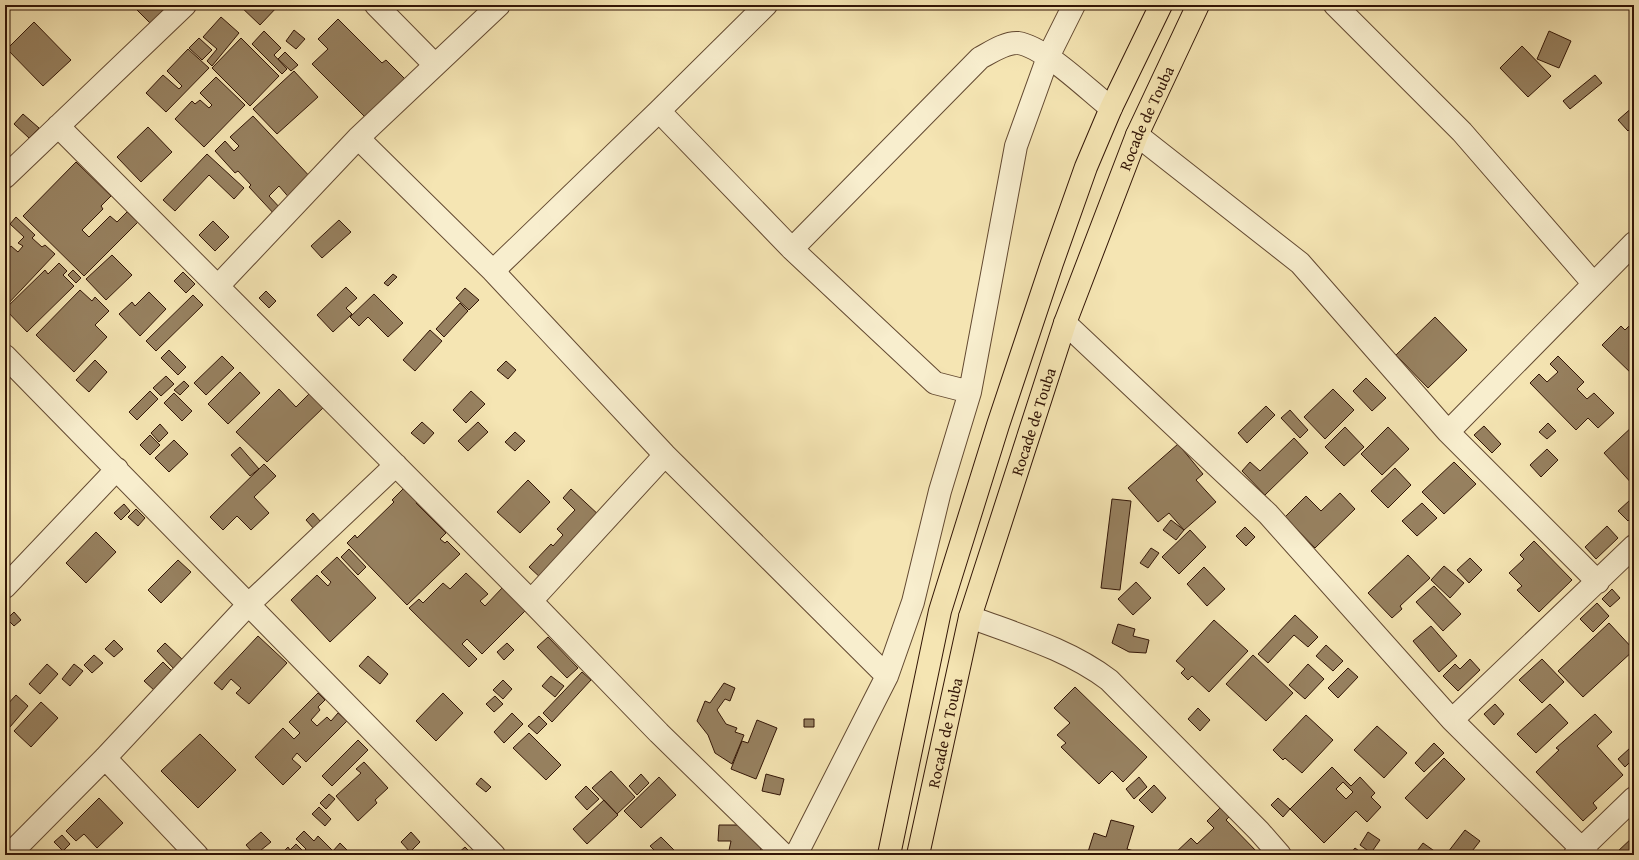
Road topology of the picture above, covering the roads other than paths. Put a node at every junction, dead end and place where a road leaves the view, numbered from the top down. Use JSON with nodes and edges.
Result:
{"nodes":[{"id":1,"x":185,"y":5,"type":"edge"},
{"id":2,"x":376,"y":5,"type":"edge"},
{"id":3,"x":499,"y":5,"type":"edge"},
{"id":4,"x":766,"y":5,"type":"edge"},
{"id":5,"x":1074,"y":5,"type":"edge"},
{"id":6,"x":1161,"y":5,"type":"edge"},
{"id":7,"x":1198,"y":5,"type":"edge"},
{"id":8,"x":1335,"y":5,"type":"edge"},
{"id":9,"x":1048,"y":57,"type":"junction"},
{"id":10,"x":436,"y":65,"type":"junction"},
{"id":11,"x":1111,"y":108,"type":"junction"},
{"id":12,"x":659,"y":111,"type":"junction"},
{"id":13,"x":58,"y":126,"type":"junction"},
{"id":14,"x":1137,"y":135,"type":"junction"},
{"id":15,"x":358,"y":138,"type":"junction"},
{"id":16,"x":5,"y":177,"type":"edge"},
{"id":17,"x":1634,"y":243,"type":"edge"},
{"id":18,"x":792,"y":249,"type":"junction"},
{"id":19,"x":493,"y":271,"type":"junction"},
{"id":20,"x":1593,"y":283,"type":"junction"},
{"id":21,"x":218,"y":286,"type":"junction"},
{"id":22,"x":1066,"y":323,"type":"junction"},
{"id":23,"x":5,"y":356,"type":"edge"},
{"id":24,"x":970,"y":392,"type":"junction"},
{"id":25,"x":1448,"y":432,"type":"junction"},
{"id":26,"x":665,"y":454,"type":"junction"},
{"id":27,"x":396,"y":465,"type":"junction"},
{"id":28,"x":117,"y":469,"type":"junction"},
{"id":29,"x":1634,"y":546,"type":"edge"},
{"id":30,"x":1598,"y":582,"type":"junction"},
{"id":31,"x":5,"y":587,"type":"edge"},
{"id":32,"x":531,"y":601,"type":"junction"},
{"id":33,"x":913,"y":602,"type":"junction"},
{"id":34,"x":249,"y":604,"type":"junction"},
{"id":35,"x":940,"y":611,"type":"junction"},
{"id":36,"x":970,"y":618,"type":"junction"},
{"id":37,"x":887,"y":676,"type":"junction"},
{"id":38,"x":1452,"y":720,"type":"junction"},
{"id":39,"x":105,"y":758,"type":"junction"},
{"id":40,"x":1634,"y":798,"type":"edge"},
{"id":41,"x":1581,"y":853,"type":"edge"},
{"id":42,"x":9,"y":855,"type":"edge"},
{"id":43,"x":197,"y":855,"type":"edge"},
{"id":44,"x":494,"y":855,"type":"edge"},
{"id":45,"x":784,"y":855,"type":"edge"},
{"id":46,"x":796,"y":855,"type":"edge"},
{"id":47,"x":889,"y":855,"type":"edge"},
{"id":48,"x":918,"y":855,"type":"edge"},
{"id":49,"x":1280,"y":855,"type":"edge"}],
"edges":[{"from":1,"to":13,"type":"street"},
{"from":2,"to":10,"type":"street"},
{"from":3,"to":10,"type":"street"},
{"from":4,"to":12,"type":"street"},
{"from":5,"to":9,"type":"street"},
{"from":6,"to":11,"type":"main road","name":"Rocade de Touba"},
{"from":7,"to":14,"type":"main road","name":"Rocade de Touba"},
{"from":8,"to":20,"type":"street"},
{"from":9,"to":11,"type":"street"},
{"from":9,"to":18,"type":"street"},
{"from":9,"to":24,"type":"street"},
{"from":10,"to":15,"type":"street"},
{"from":11,"to":35,"type":"main road","name":"Rocade de Touba"},
{"from":12,"to":18,"type":"street"},
{"from":12,"to":19,"type":"street"},
{"from":13,"to":16,"type":"street"},
{"from":13,"to":21,"type":"street"},
{"from":14,"to":22,"type":"main road","name":"Rocade de Touba"},
{"from":14,"to":25,"type":"street"},
{"from":15,"to":19,"type":"street"},
{"from":15,"to":21,"type":"street"},
{"from":17,"to":20,"type":"street"},
{"from":18,"to":24,"type":"street"},
{"from":19,"to":26,"type":"street"},
{"from":20,"to":25,"type":"street"},
{"from":21,"to":27,"type":"street"},
{"from":22,"to":36,"type":"main road","name":"Rocade de Touba"},
{"from":22,"to":38,"type":"street"},
{"from":23,"to":28,"type":"street"},
{"from":24,"to":33,"type":"street"},
{"from":25,"to":30,"type":"street"},
{"from":26,"to":32,"type":"street"},
{"from":26,"to":37,"type":"street"},
{"from":27,"to":32,"type":"street"},
{"from":27,"to":34,"type":"street"},
{"from":28,"to":31,"type":"street"},
{"from":28,"to":34,"type":"street"},
{"from":29,"to":30,"type":"street"},
{"from":30,"to":38,"type":"street"},
{"from":32,"to":45,"type":"street"},
{"from":33,"to":35,"type":"street"},
{"from":33,"to":37,"type":"street"},
{"from":34,"to":39,"type":"street"},
{"from":34,"to":44,"type":"street"},
{"from":35,"to":47,"type":"main road","name":"Rocade de Touba"},
{"from":36,"to":48,"type":"main road","name":"Rocade de Touba"},
{"from":36,"to":49,"type":"street"},
{"from":37,"to":46,"type":"street"},
{"from":38,"to":41,"type":"street"},
{"from":39,"to":42,"type":"street"},
{"from":39,"to":43,"type":"street"},
{"from":40,"to":41,"type":"street"}]}
